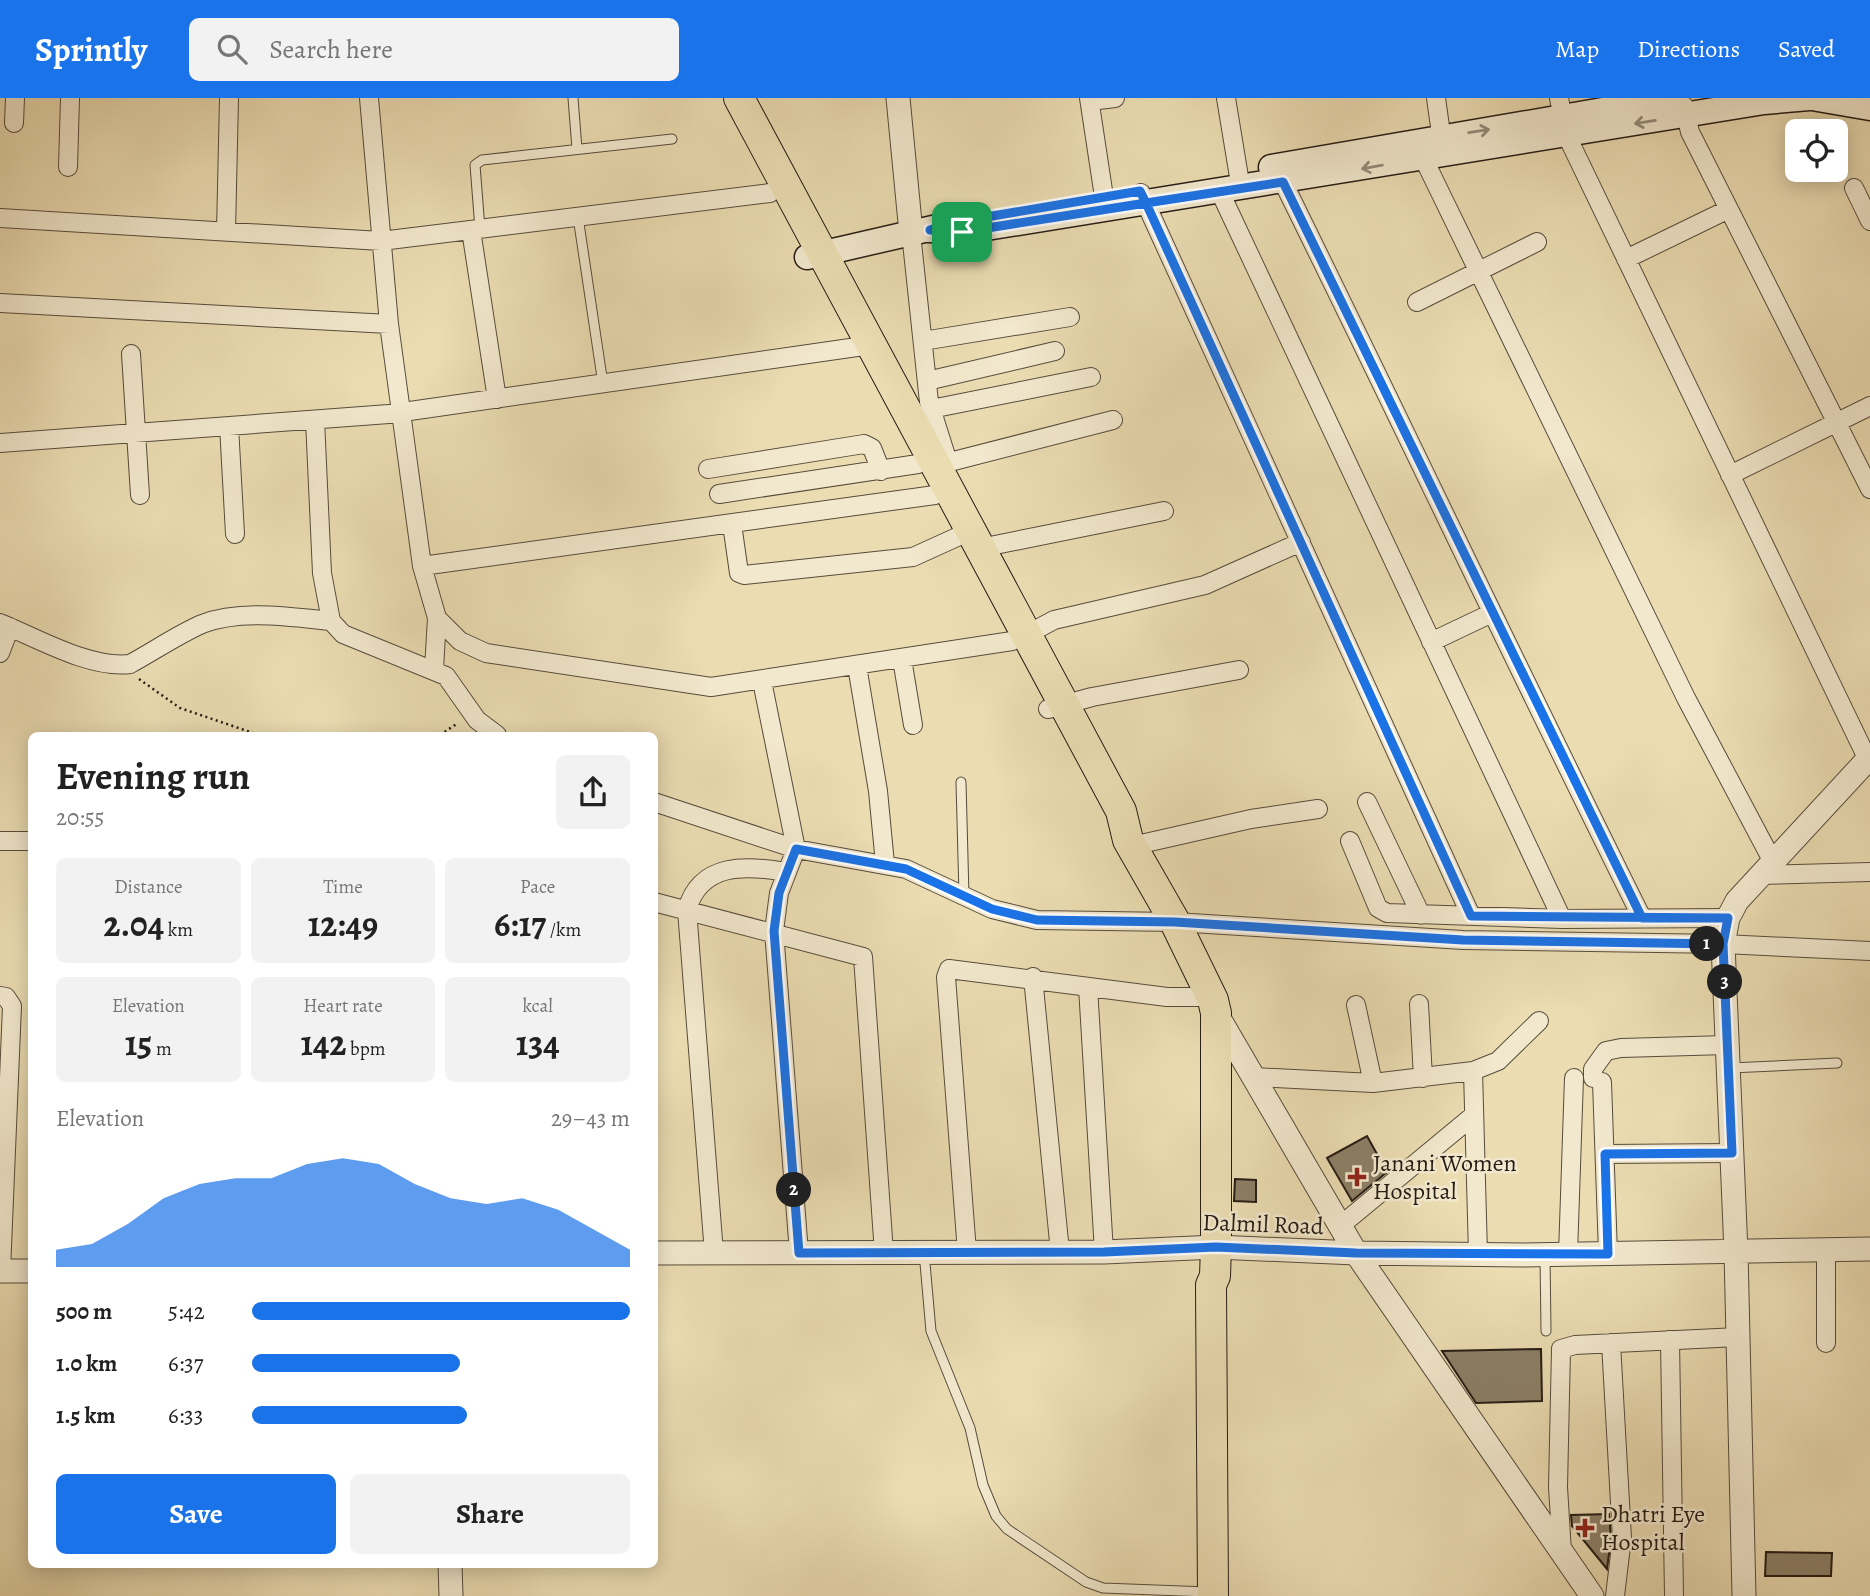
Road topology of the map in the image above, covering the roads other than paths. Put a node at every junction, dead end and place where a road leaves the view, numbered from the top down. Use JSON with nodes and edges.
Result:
{"nodes":[{"id":1,"x":15,"y":98,"type":"edge"},
{"id":2,"x":71,"y":98,"type":"edge"},
{"id":3,"x":229,"y":98,"type":"edge"},
{"id":4,"x":369,"y":98,"type":"edge"},
{"id":5,"x":573,"y":98,"type":"edge"},
{"id":6,"x":718,"y":98,"type":"edge"},
{"id":7,"x":739,"y":98,"type":"edge"},
{"id":8,"x":898,"y":98,"type":"edge"},
{"id":9,"x":1115,"y":98,"type":"edge"},
{"id":10,"x":1226,"y":98,"type":"edge"},
{"id":11,"x":1436,"y":98,"type":"edge"},
{"id":12,"x":1811,"y":98,"type":"edge"},
{"id":13,"x":1090,"y":100,"type":"edge"},
{"id":14,"x":1680,"y":104,"type":"edge"},
{"id":15,"x":1870,"y":107,"type":"edge"},
{"id":16,"x":1562,"y":116,"type":"edge"},
{"id":17,"x":14,"y":123,"type":"dead end"},
{"id":18,"x":672,"y":139,"type":"dead end"},
{"id":19,"x":1431,"y":147,"type":"junction"},
{"id":20,"x":577,"y":149,"type":"junction"},
{"id":21,"x":68,"y":167,"type":"dead end"},
{"id":22,"x":1283,"y":182,"type":"junction"},
{"id":23,"x":1233,"y":185,"type":"junction"},
{"id":24,"x":1854,"y":188,"type":"dead end"},
{"id":25,"x":770,"y":193,"type":"junction"},
{"id":26,"x":1104,"y":197,"type":"junction"},
{"id":27,"x":1143,"y":197,"type":"junction"},
{"id":28,"x":1729,"y":209,"type":"junction"},
{"id":29,"x":578,"y":217,"type":"junction"},
{"id":30,"x":0,"y":218,"type":"edge"},
{"id":31,"x":1870,"y":221,"type":"edge"},
{"id":32,"x":476,"y":230,"type":"junction"},
{"id":33,"x":226,"y":232,"type":"junction"},
{"id":34,"x":920,"y":232,"type":"junction"},
{"id":35,"x":381,"y":241,"type":"junction"},
{"id":36,"x":1537,"y":242,"type":"dead end"},
{"id":37,"x":814,"y":255,"type":"junction"},
{"id":38,"x":1626,"y":259,"type":"junction"},
{"id":39,"x":1481,"y":272,"type":"junction"},
{"id":40,"x":1417,"y":302,"type":"dead end"},
{"id":41,"x":0,"y":303,"type":"edge"},
{"id":42,"x":1070,"y":317,"type":"dead end"},
{"id":43,"x":388,"y":324,"type":"junction"},
{"id":44,"x":923,"y":341,"type":"junction"},
{"id":45,"x":865,"y":346,"type":"junction"},
{"id":46,"x":1055,"y":351,"type":"dead end"},
{"id":47,"x":131,"y":354,"type":"dead end"},
{"id":48,"x":1091,"y":377,"type":"dead end"},
{"id":49,"x":927,"y":381,"type":"junction"},
{"id":50,"x":603,"y":384,"type":"junction"},
{"id":51,"x":497,"y":399,"type":"junction"},
{"id":52,"x":1870,"y":406,"type":"edge"},
{"id":53,"x":931,"y":409,"type":"junction"},
{"id":54,"x":401,"y":412,"type":"junction"},
{"id":55,"x":315,"y":420,"type":"junction"},
{"id":56,"x":1113,"y":420,"type":"dead end"},
{"id":57,"x":1838,"y":423,"type":"junction"},
{"id":58,"x":229,"y":426,"type":"junction"},
{"id":59,"x":137,"y":433,"type":"junction"},
{"id":60,"x":0,"y":443,"type":"edge"},
{"id":61,"x":708,"y":469,"type":"dead end"},
{"id":62,"x":881,"y":471,"type":"junction"},
{"id":63,"x":931,"y":471,"type":"junction"},
{"id":64,"x":1730,"y":475,"type":"junction"},
{"id":65,"x":1870,"y":489,"type":"edge"},
{"id":66,"x":140,"y":495,"type":"dead end"},
{"id":67,"x":719,"y":495,"type":"dead end"},
{"id":68,"x":1164,"y":511,"type":"dead end"},
{"id":69,"x":732,"y":524,"type":"junction"},
{"id":70,"x":235,"y":534,"type":"dead end"},
{"id":71,"x":969,"y":542,"type":"junction"},
{"id":72,"x":1301,"y":542,"type":"junction"},
{"id":73,"x":422,"y":566,"type":"junction"},
{"id":74,"x":1492,"y":613,"type":"junction"},
{"id":75,"x":437,"y":618,"type":"junction"},
{"id":76,"x":331,"y":621,"type":"junction"},
{"id":77,"x":5,"y":625,"type":"edge"},
{"id":78,"x":1019,"y":638,"type":"junction"},
{"id":79,"x":1431,"y":642,"type":"junction"},
{"id":80,"x":0,"y":653,"type":"edge"},
{"id":81,"x":902,"y":659,"type":"junction"},
{"id":82,"x":857,"y":666,"type":"junction"},
{"id":83,"x":434,"y":669,"type":"junction"},
{"id":84,"x":1239,"y":670,"type":"dead end"},
{"id":85,"x":762,"y":681,"type":"junction"},
{"id":86,"x":1056,"y":706,"type":"junction"},
{"id":87,"x":914,"y":724,"type":"dead end"},
{"id":88,"x":494,"y":732,"type":"edge"},
{"id":89,"x":1869,"y":759,"type":"edge"},
{"id":90,"x":961,"y":782,"type":"dead end"},
{"id":91,"x":1367,"y":802,"type":"dead end"},
{"id":92,"x":658,"y":803,"type":"edge"},
{"id":93,"x":1318,"y":809,"type":"dead end"},
{"id":94,"x":0,"y":841,"type":"edge"},
{"id":95,"x":27,"y":841,"type":"dead end"},
{"id":96,"x":1350,"y":841,"type":"dead end"},
{"id":97,"x":1130,"y":843,"type":"junction"},
{"id":98,"x":796,"y":849,"type":"junction"},
{"id":99,"x":885,"y":864,"type":"junction"},
{"id":100,"x":1767,"y":868,"type":"junction"},
{"id":101,"x":1870,"y":872,"type":"edge"},
{"id":102,"x":786,"y":873,"type":"junction"},
{"id":103,"x":964,"y":896,"type":"junction"},
{"id":104,"x":658,"y":903,"type":"edge"},
{"id":105,"x":687,"y":910,"type":"junction"},
{"id":106,"x":1421,"y":915,"type":"junction"},
{"id":107,"x":1471,"y":916,"type":"junction"},
{"id":108,"x":1642,"y":918,"type":"junction"},
{"id":109,"x":1728,"y":918,"type":"junction"},
{"id":110,"x":1562,"y":919,"type":"junction"},
{"id":111,"x":1175,"y":922,"type":"junction"},
{"id":112,"x":774,"y":931,"type":"junction"},
{"id":113,"x":1723,"y":944,"type":"junction"},
{"id":114,"x":1870,"y":951,"type":"edge"},
{"id":115,"x":1033,"y":977,"type":"junction"},
{"id":116,"x":1088,"y":987,"type":"junction"},
{"id":117,"x":0,"y":996,"type":"edge"},
{"id":118,"x":1419,"y":1004,"type":"dead end"},
{"id":119,"x":1213,"y":1005,"type":"junction"},
{"id":120,"x":1356,"y":1005,"type":"dead end"},
{"id":121,"x":1539,"y":1021,"type":"dead end"},
{"id":122,"x":1727,"y":1045,"type":"junction"},
{"id":123,"x":1837,"y":1063,"type":"dead end"},
{"id":124,"x":1728,"y":1068,"type":"junction"},
{"id":125,"x":1473,"y":1071,"type":"junction"},
{"id":126,"x":1254,"y":1077,"type":"junction"},
{"id":127,"x":1423,"y":1077,"type":"junction"},
{"id":128,"x":1574,"y":1078,"type":"dead end"},
{"id":129,"x":1373,"y":1083,"type":"junction"},
{"id":130,"x":1474,"y":1115,"type":"junction"},
{"id":131,"x":1732,"y":1153,"type":"junction"},
{"id":132,"x":1605,"y":1154,"type":"junction"},
{"id":133,"x":1340,"y":1226,"type":"junction"},
{"id":134,"x":1870,"y":1249,"type":"edge"},
{"id":135,"x":1826,"y":1250,"type":"junction"},
{"id":136,"x":924,"y":1252,"type":"junction"},
{"id":137,"x":967,"y":1252,"type":"junction"},
{"id":138,"x":1060,"y":1252,"type":"junction"},
{"id":139,"x":1104,"y":1252,"type":"junction"},
{"id":140,"x":1736,"y":1252,"type":"junction"},
{"id":141,"x":658,"y":1253,"type":"edge"},
{"id":142,"x":714,"y":1253,"type":"junction"},
{"id":143,"x":799,"y":1253,"type":"junction"},
{"id":144,"x":884,"y":1253,"type":"junction"},
{"id":145,"x":1356,"y":1253,"type":"junction"},
{"id":146,"x":1478,"y":1254,"type":"junction"},
{"id":147,"x":1608,"y":1254,"type":"junction"},
{"id":148,"x":1557,"y":1255,"type":"junction"},
{"id":149,"x":1215,"y":1261,"type":"junction"},
{"id":150,"x":1,"y":1271,"type":"edge"},
{"id":151,"x":28,"y":1271,"type":"edge"},
{"id":152,"x":1546,"y":1331,"type":"dead end"},
{"id":153,"x":1738,"y":1337,"type":"junction"},
{"id":154,"x":1670,"y":1340,"type":"junction"},
{"id":155,"x":1611,"y":1343,"type":"junction"},
{"id":156,"x":1826,"y":1343,"type":"dead end"},
{"id":157,"x":1562,"y":1552,"type":"junction"},
{"id":158,"x":450,"y":1568,"type":"edge"},
{"id":159,"x":1217,"y":1595,"type":"edge"},
{"id":160,"x":451,"y":1596,"type":"edge"},
{"id":161,"x":1592,"y":1596,"type":"edge"},
{"id":162,"x":1615,"y":1596,"type":"edge"},
{"id":163,"x":1674,"y":1596,"type":"edge"},
{"id":164,"x":1744,"y":1596,"type":"edge"}],
"edges":[{"from":1,"to":17,"type":"street"},
{"from":2,"to":21,"type":"street"},
{"from":3,"to":33,"type":"street"},
{"from":4,"to":35,"type":"street"},
{"from":5,"to":20,"type":"lane"},
{"from":6,"to":25,"type":"highway"},
{"from":7,"to":37,"type":"highway"},
{"from":8,"to":34,"type":"street"},
{"from":9,"to":13,"type":"street"},
{"from":10,"to":23,"type":"street"},
{"from":11,"to":19,"type":"street"},
{"from":12,"to":14,"type":"main road"},
{"from":12,"to":15,"type":"main road"},
{"from":13,"to":26,"type":"street"},
{"from":14,"to":16,"type":"main road"},
{"from":14,"to":28,"type":"street"},
{"from":16,"to":19,"type":"main road"},
{"from":16,"to":38,"type":"street"},
{"from":18,"to":20,"type":"lane"},
{"from":19,"to":22,"type":"main road","one_way":true},
{"from":19,"to":23,"type":"main road"},
{"from":19,"to":39,"type":"street"},
{"from":20,"to":32,"type":"lane"},
{"from":22,"to":23,"type":"main road"},
{"from":22,"to":74,"type":"street"},
{"from":23,"to":27,"type":"main road"},
{"from":23,"to":79,"type":"street"},
{"from":24,"to":31,"type":"street"},
{"from":25,"to":29,"type":"street"},
{"from":25,"to":37,"type":"highway"},
{"from":26,"to":27,"type":"main road"},
{"from":26,"to":34,"type":"main road"},
{"from":27,"to":34,"type":"main road"},
{"from":27,"to":72,"type":"street"},
{"from":28,"to":38,"type":"street"},
{"from":28,"to":57,"type":"street"},
{"from":29,"to":32,"type":"street"},
{"from":29,"to":50,"type":"lane"},
{"from":30,"to":33,"type":"street"},
{"from":32,"to":35,"type":"street"},
{"from":32,"to":51,"type":"street"},
{"from":33,"to":35,"type":"street"},
{"from":34,"to":37,"type":"main road"},
{"from":34,"to":44,"type":"street"},
{"from":35,"to":43,"type":"street"},
{"from":36,"to":39,"type":"street"},
{"from":37,"to":45,"type":"highway"},
{"from":38,"to":64,"type":"street"},
{"from":39,"to":40,"type":"street"},
{"from":39,"to":100,"type":"street"},
{"from":41,"to":43,"type":"street"},
{"from":42,"to":44,"type":"street"},
{"from":43,"to":54,"type":"street"},
{"from":44,"to":49,"type":"street"},
{"from":45,"to":50,"type":"street"},
{"from":45,"to":63,"type":"highway"},
{"from":46,"to":49,"type":"street"},
{"from":47,"to":59,"type":"street"},
{"from":48,"to":53,"type":"street"},
{"from":49,"to":53,"type":"street"},
{"from":50,"to":51,"type":"street"},
{"from":51,"to":54,"type":"street"},
{"from":52,"to":57,"type":"street"},
{"from":53,"to":63,"type":"street"},
{"from":54,"to":55,"type":"street"},
{"from":54,"to":73,"type":"street"},
{"from":55,"to":58,"type":"street"},
{"from":55,"to":76,"type":"street"},
{"from":56,"to":63,"type":"street"},
{"from":57,"to":64,"type":"street"},
{"from":57,"to":65,"type":"street"},
{"from":58,"to":59,"type":"street"},
{"from":58,"to":70,"type":"street"},
{"from":59,"to":60,"type":"street"},
{"from":59,"to":66,"type":"street"},
{"from":61,"to":62,"type":"street"},
{"from":62,"to":63,"type":"street"},
{"from":62,"to":67,"type":"street"},
{"from":63,"to":69,"type":"street"},
{"from":63,"to":71,"type":"highway"},
{"from":64,"to":89,"type":"street"},
{"from":68,"to":71,"type":"street"},
{"from":69,"to":71,"type":"street"},
{"from":69,"to":73,"type":"street"},
{"from":71,"to":78,"type":"highway"},
{"from":72,"to":78,"type":"street"},
{"from":72,"to":107,"type":"street"},
{"from":73,"to":75,"type":"street"},
{"from":74,"to":79,"type":"street"},
{"from":74,"to":108,"type":"street"},
{"from":75,"to":83,"type":"street"},
{"from":75,"to":85,"type":"street"},
{"from":76,"to":77,"type":"street"},
{"from":76,"to":83,"type":"street"},
{"from":77,"to":80,"type":"street"},
{"from":78,"to":81,"type":"street"},
{"from":78,"to":86,"type":"highway"},
{"from":79,"to":110,"type":"street"},
{"from":81,"to":82,"type":"street"},
{"from":81,"to":87,"type":"street"},
{"from":82,"to":85,"type":"street"},
{"from":82,"to":99,"type":"street"},
{"from":83,"to":88,"type":"street"},
{"from":84,"to":86,"type":"street"},
{"from":85,"to":98,"type":"street"},
{"from":86,"to":97,"type":"highway"},
{"from":89,"to":100,"type":"street"},
{"from":90,"to":103,"type":"lane"},
{"from":91,"to":106,"type":"street"},
{"from":92,"to":98,"type":"street"},
{"from":93,"to":97,"type":"street"},
{"from":94,"to":95,"type":"street"},
{"from":96,"to":106,"type":"street"},
{"from":97,"to":111,"type":"highway"},
{"from":98,"to":99,"type":"street"},
{"from":98,"to":102,"type":"street"},
{"from":99,"to":103,"type":"street"},
{"from":100,"to":101,"type":"street"},
{"from":100,"to":109,"type":"street"},
{"from":102,"to":105,"type":"street"},
{"from":102,"to":112,"type":"street"},
{"from":103,"to":111,"type":"street"},
{"from":104,"to":105,"type":"street"},
{"from":105,"to":112,"type":"street"},
{"from":105,"to":142,"type":"street"},
{"from":106,"to":107,"type":"street"},
{"from":107,"to":110,"type":"street"},
{"from":108,"to":109,"type":"street"},
{"from":108,"to":110,"type":"street"},
{"from":109,"to":113,"type":"street"},
{"from":111,"to":113,"type":"street"},
{"from":111,"to":119,"type":"highway"},
{"from":112,"to":143,"type":"street"},
{"from":112,"to":144,"type":"street"},
{"from":113,"to":114,"type":"street"},
{"from":113,"to":122,"type":"street"},
{"from":115,"to":116,"type":"street"},
{"from":115,"to":137,"type":"street"},
{"from":115,"to":138,"type":"street"},
{"from":116,"to":119,"type":"street"},
{"from":116,"to":139,"type":"street"},
{"from":117,"to":150,"type":"street"},
{"from":118,"to":127,"type":"street"},
{"from":119,"to":126,"type":"street"},
{"from":119,"to":149,"type":"highway"},
{"from":120,"to":129,"type":"street"},
{"from":121,"to":125,"type":"street"},
{"from":122,"to":124,"type":"street"},
{"from":122,"to":132,"type":"street"},
{"from":123,"to":124,"type":"lane"},
{"from":124,"to":131,"type":"street"},
{"from":125,"to":127,"type":"street"},
{"from":125,"to":130,"type":"street"},
{"from":126,"to":129,"type":"street"},
{"from":126,"to":133,"type":"street"},
{"from":127,"to":129,"type":"street"},
{"from":128,"to":148,"type":"street"},
{"from":130,"to":133,"type":"street"},
{"from":130,"to":146,"type":"street"},
{"from":131,"to":132,"type":"street"},
{"from":131,"to":140,"type":"street"},
{"from":132,"to":147,"type":"street"},
{"from":133,"to":145,"type":"street"},
{"from":134,"to":135,"type":"street","name":"Dalmil Road"},
{"from":135,"to":140,"type":"street","name":"Dalmil Road"},
{"from":135,"to":156,"type":"street"},
{"from":136,"to":137,"type":"street","name":"Dalmil Road"},
{"from":136,"to":144,"type":"street","name":"Dalmil Road"},
{"from":136,"to":159,"type":"lane"},
{"from":137,"to":138,"type":"street","name":"Dalmil Road"},
{"from":138,"to":139,"type":"street","name":"Dalmil Road"},
{"from":139,"to":149,"type":"street","name":"Dalmil Road"},
{"from":140,"to":147,"type":"street","name":"Dalmil Road"},
{"from":140,"to":153,"type":"street"},
{"from":141,"to":142,"type":"street","name":"Dalmil Road"},
{"from":142,"to":143,"type":"street","name":"Dalmil Road"},
{"from":143,"to":144,"type":"street","name":"Dalmil Road"},
{"from":145,"to":146,"type":"street","name":"Dalmil Road"},
{"from":145,"to":149,"type":"street","name":"Dalmil Road"},
{"from":145,"to":157,"type":"street"},
{"from":146,"to":148,"type":"street","name":"Dalmil Road"},
{"from":147,"to":148,"type":"street","name":"Dalmil Road"},
{"from":148,"to":152,"type":"lane"},
{"from":149,"to":159,"type":"highway"},
{"from":150,"to":151,"type":"street"},
{"from":153,"to":154,"type":"street"},
{"from":153,"to":164,"type":"street"},
{"from":154,"to":155,"type":"street"},
{"from":154,"to":163,"type":"street"},
{"from":155,"to":157,"type":"street"},
{"from":155,"to":162,"type":"street"},
{"from":157,"to":161,"type":"street"},
{"from":158,"to":160,"type":"street"}]}
